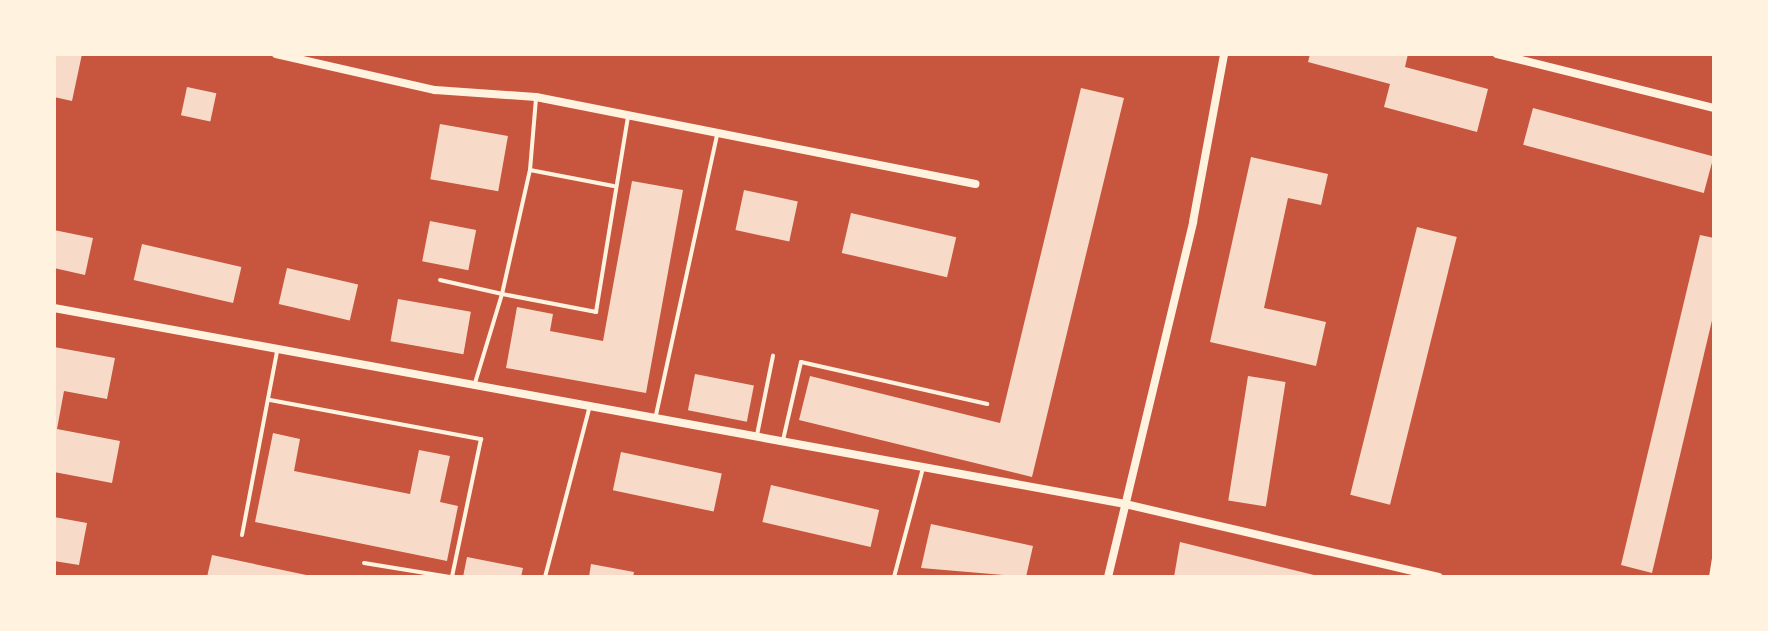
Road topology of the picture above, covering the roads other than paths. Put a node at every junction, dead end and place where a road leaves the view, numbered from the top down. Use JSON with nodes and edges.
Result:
{"nodes":[{"id":1,"x":276,"y":54,"type":"edge"},
{"id":2,"x":1224,"y":54,"type":"edge"},
{"id":3,"x":1497,"y":54,"type":"edge"},
{"id":4,"x":536,"y":97,"type":"junction"},
{"id":5,"x":1714,"y":108,"type":"edge"},
{"id":6,"x":628,"y":117,"type":"junction"},
{"id":7,"x":717,"y":135,"type":"junction"},
{"id":8,"x":530,"y":170,"type":"junction"},
{"id":9,"x":975,"y":184,"type":"dead end"},
{"id":10,"x":613,"y":186,"type":"junction"},
{"id":11,"x":440,"y":280,"type":"dead end"},
{"id":12,"x":502,"y":294,"type":"junction"},
{"id":13,"x":54,"y":308,"type":"edge"},
{"id":14,"x":277,"y":349,"type":"junction"},
{"id":15,"x":773,"y":356,"type":"dead end"},
{"id":16,"x":474,"y":385,"type":"junction"},
{"id":17,"x":270,"y":400,"type":"junction"},
{"id":18,"x":591,"y":403,"type":"junction"},
{"id":19,"x":987,"y":404,"type":"dead end"},
{"id":20,"x":656,"y":415,"type":"junction"},
{"id":21,"x":757,"y":435,"type":"junction"},
{"id":22,"x":783,"y":440,"type":"junction"},
{"id":23,"x":924,"y":466,"type":"junction"},
{"id":24,"x":1125,"y":504,"type":"junction"},
{"id":25,"x":242,"y":535,"type":"dead end"},
{"id":26,"x":1714,"y":559,"type":"edge"},
{"id":27,"x":364,"y":563,"type":"dead end"},
{"id":28,"x":1407,"y":574,"type":"edge"},
{"id":29,"x":451,"y":577,"type":"edge"},
{"id":30,"x":545,"y":577,"type":"edge"},
{"id":31,"x":894,"y":577,"type":"edge"},
{"id":32,"x":1108,"y":577,"type":"edge"},
{"id":33,"x":1439,"y":577,"type":"edge"},
{"id":34,"x":1711,"y":577,"type":"edge"}],
"edges":[{"from":1,"to":4,"type":"street"},
{"from":2,"to":24,"type":"street"},
{"from":3,"to":5,"type":"street"},
{"from":4,"to":6,"type":"street"},
{"from":4,"to":8,"type":"lane"},
{"from":6,"to":7,"type":"street"},
{"from":6,"to":10,"type":"lane"},
{"from":7,"to":9,"type":"street"},
{"from":7,"to":20,"type":"lane"},
{"from":8,"to":10,"type":"lane"},
{"from":8,"to":12,"type":"lane"},
{"from":10,"to":12,"type":"lane"},
{"from":11,"to":12,"type":"lane"},
{"from":12,"to":16,"type":"lane"},
{"from":13,"to":14,"type":"street"},
{"from":14,"to":16,"type":"street"},
{"from":14,"to":17,"type":"lane"},
{"from":15,"to":21,"type":"lane"},
{"from":16,"to":18,"type":"street"},
{"from":17,"to":25,"type":"lane"},
{"from":17,"to":29,"type":"lane"},
{"from":18,"to":20,"type":"street"},
{"from":18,"to":30,"type":"lane"},
{"from":19,"to":22,"type":"lane"},
{"from":20,"to":21,"type":"street"},
{"from":21,"to":22,"type":"street"},
{"from":22,"to":23,"type":"street"},
{"from":23,"to":24,"type":"street"},
{"from":23,"to":31,"type":"lane"},
{"from":24,"to":28,"type":"street"},
{"from":24,"to":32,"type":"street"},
{"from":26,"to":34,"type":"lane"},
{"from":27,"to":29,"type":"lane"},
{"from":28,"to":33,"type":"street"}]}
